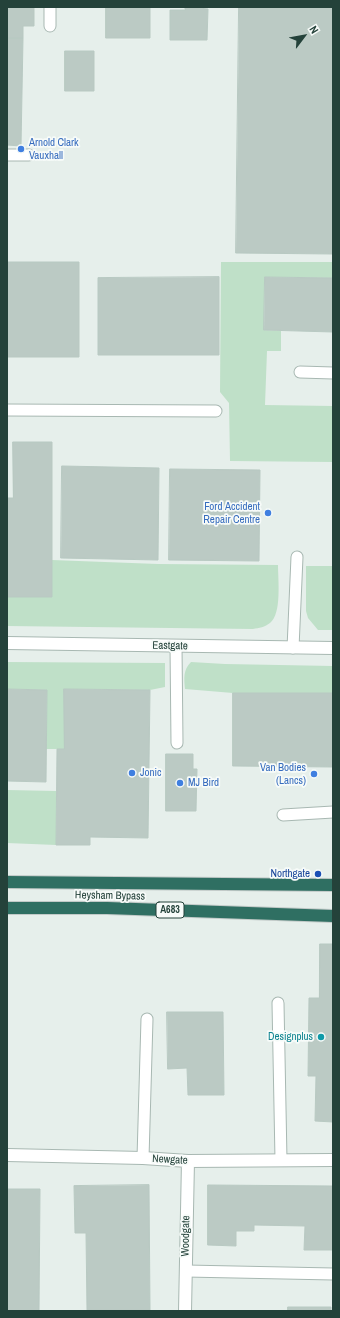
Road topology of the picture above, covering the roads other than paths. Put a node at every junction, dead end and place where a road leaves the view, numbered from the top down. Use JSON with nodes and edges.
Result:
{"nodes":[{"id":1,"x":50,"y":7,"type":"edge"},
{"id":2,"x":50,"y":26,"type":"dead end"},
{"id":3,"x":7,"y":155,"type":"edge"},
{"id":4,"x":29,"y":155,"type":"dead end"},
{"id":5,"x":300,"y":372,"type":"dead end"},
{"id":6,"x":333,"y":373,"type":"edge"},
{"id":7,"x":7,"y":410,"type":"edge"},
{"id":8,"x":216,"y":411,"type":"dead end"},
{"id":9,"x":297,"y":557,"type":"dead end"},
{"id":10,"x":7,"y":643,"type":"edge"},
{"id":11,"x":176,"y":646,"type":"junction"},
{"id":12,"x":293,"y":648,"type":"junction"},
{"id":13,"x":333,"y":648,"type":"edge"},
{"id":14,"x":177,"y":743,"type":"dead end"},
{"id":15,"x":333,"y":812,"type":"edge"},
{"id":16,"x":283,"y":815,"type":"dead end"},
{"id":17,"x":7,"y":882,"type":"edge"},
{"id":18,"x":333,"y":885,"type":"edge"},
{"id":19,"x":7,"y":908,"type":"edge"},
{"id":20,"x":333,"y":916,"type":"edge"},
{"id":21,"x":278,"y":1003,"type":"dead end"},
{"id":22,"x":147,"y":1018,"type":"dead end"},
{"id":23,"x":7,"y":1155,"type":"edge"},
{"id":24,"x":143,"y":1158,"type":"junction"},
{"id":25,"x":281,"y":1160,"type":"junction"},
{"id":26,"x":333,"y":1160,"type":"edge"},
{"id":27,"x":188,"y":1161,"type":"junction"},
{"id":28,"x":186,"y":1272,"type":"junction"},
{"id":29,"x":333,"y":1274,"type":"edge"},
{"id":30,"x":185,"y":1311,"type":"edge"}],
"edges":[{"from":1,"to":2,"type":"lane"},
{"from":3,"to":4,"type":"lane"},
{"from":5,"to":6,"type":"lane"},
{"from":7,"to":8,"type":"lane"},
{"from":9,"to":12,"type":"lane"},
{"from":10,"to":11,"type":"street","name":"Eastgate"},
{"from":11,"to":12,"type":"street","name":"Eastgate"},
{"from":11,"to":14,"type":"lane"},
{"from":12,"to":13,"type":"street","name":"Eastgate"},
{"from":15,"to":16,"type":"lane"},
{"from":17,"to":18,"type":"highway","name":"Heysham Bypass"},
{"from":19,"to":20,"type":"highway","name":"Heysham Bypass","number":"A683"},
{"from":21,"to":25,"type":"lane"},
{"from":22,"to":24,"type":"lane"},
{"from":23,"to":24,"type":"street","name":"Newgate"},
{"from":24,"to":27,"type":"street","name":"Newgate"},
{"from":25,"to":26,"type":"street","name":"Newgate"},
{"from":25,"to":27,"type":"street","name":"Newgate"},
{"from":27,"to":28,"type":"street","name":"Woodgate"},
{"from":28,"to":29,"type":"lane"},
{"from":28,"to":30,"type":"street","name":"Woodgate"}]}
